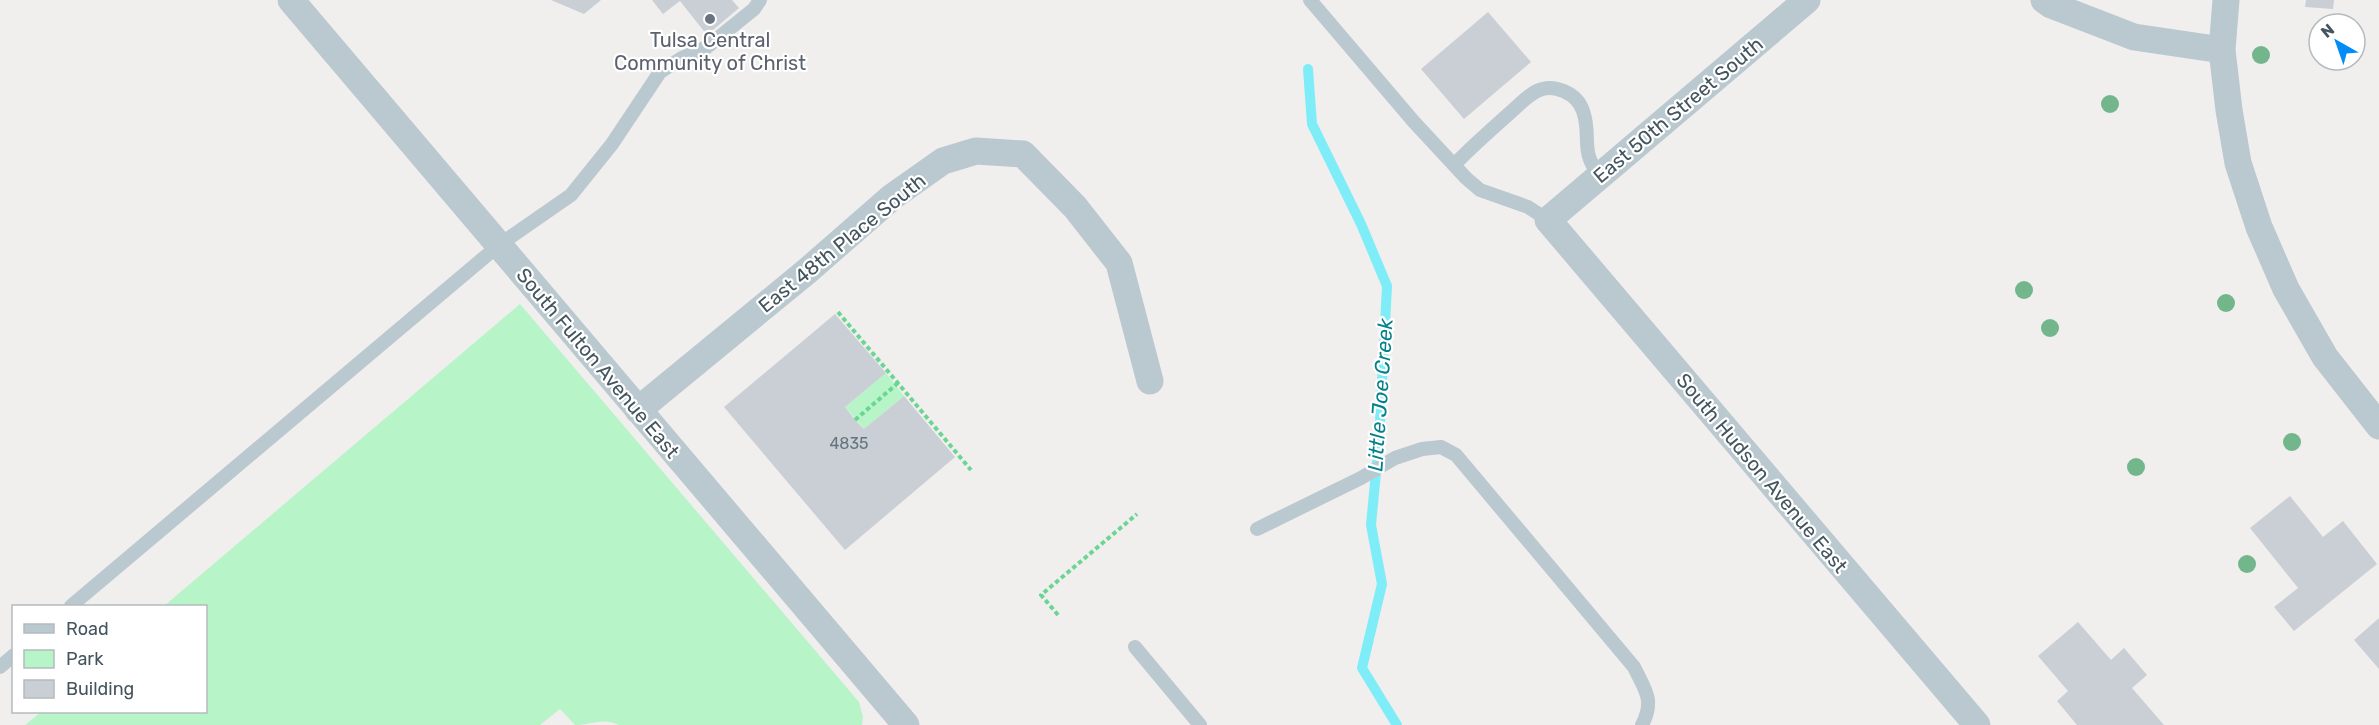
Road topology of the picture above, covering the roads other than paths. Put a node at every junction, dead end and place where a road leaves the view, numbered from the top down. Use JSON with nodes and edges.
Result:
{"nodes":[{"id":1,"x":291,"y":0,"type":"edge"},
{"id":2,"x":760,"y":0,"type":"edge"},
{"id":3,"x":1310,"y":0,"type":"edge"},
{"id":4,"x":1807,"y":0,"type":"edge"},
{"id":5,"x":2044,"y":0,"type":"edge"},
{"id":6,"x":2226,"y":0,"type":"edge"},
{"id":7,"x":2222,"y":50,"type":"junction"},
{"id":8,"x":1454,"y":165,"type":"junction"},
{"id":9,"x":1600,"y":176,"type":"junction"},
{"id":10,"x":1548,"y":220,"type":"junction"},
{"id":11,"x":499,"y":245,"type":"junction"},
{"id":12,"x":1150,"y":381,"type":"dead end"},
{"id":13,"x":638,"y":410,"type":"junction"},
{"id":14,"x":2379,"y":426,"type":"edge"},
{"id":15,"x":1257,"y":529,"type":"dead end"},
{"id":16,"x":72,"y":605,"type":"edge"},
{"id":17,"x":1135,"y":647,"type":"dead end"},
{"id":18,"x":12,"y":658,"type":"edge"},
{"id":19,"x":0,"y":667,"type":"edge"},
{"id":20,"x":903,"y":724,"type":"edge"},
{"id":21,"x":1200,"y":725,"type":"edge"},
{"id":22,"x":1642,"y":725,"type":"edge"},
{"id":23,"x":1977,"y":725,"type":"edge"}],
"edges":[{"from":1,"to":11,"type":"street","name":"South Fulton Avenue East"},
{"from":2,"to":11,"type":"lane"},
{"from":3,"to":8,"type":"lane"},
{"from":4,"to":9,"type":"street","name":"East 50th Street South"},
{"from":5,"to":7,"type":"street"},
{"from":6,"to":7,"type":"street"},
{"from":7,"to":14,"type":"street"},
{"from":8,"to":9,"type":"lane"},
{"from":8,"to":10,"type":"lane"},
{"from":9,"to":10,"type":"street","name":"East 50th Street South"},
{"from":10,"to":23,"type":"street","name":"South Hudson Avenue East"},
{"from":11,"to":13,"type":"street","name":"South Fulton Avenue East"},
{"from":11,"to":16,"type":"lane"},
{"from":12,"to":13,"type":"street","name":"East 48th Place South"},
{"from":13,"to":20,"type":"street","name":"South Fulton Avenue East"},
{"from":15,"to":22,"type":"lane"},
{"from":17,"to":21,"type":"lane"},
{"from":18,"to":19,"type":"lane"}]}
